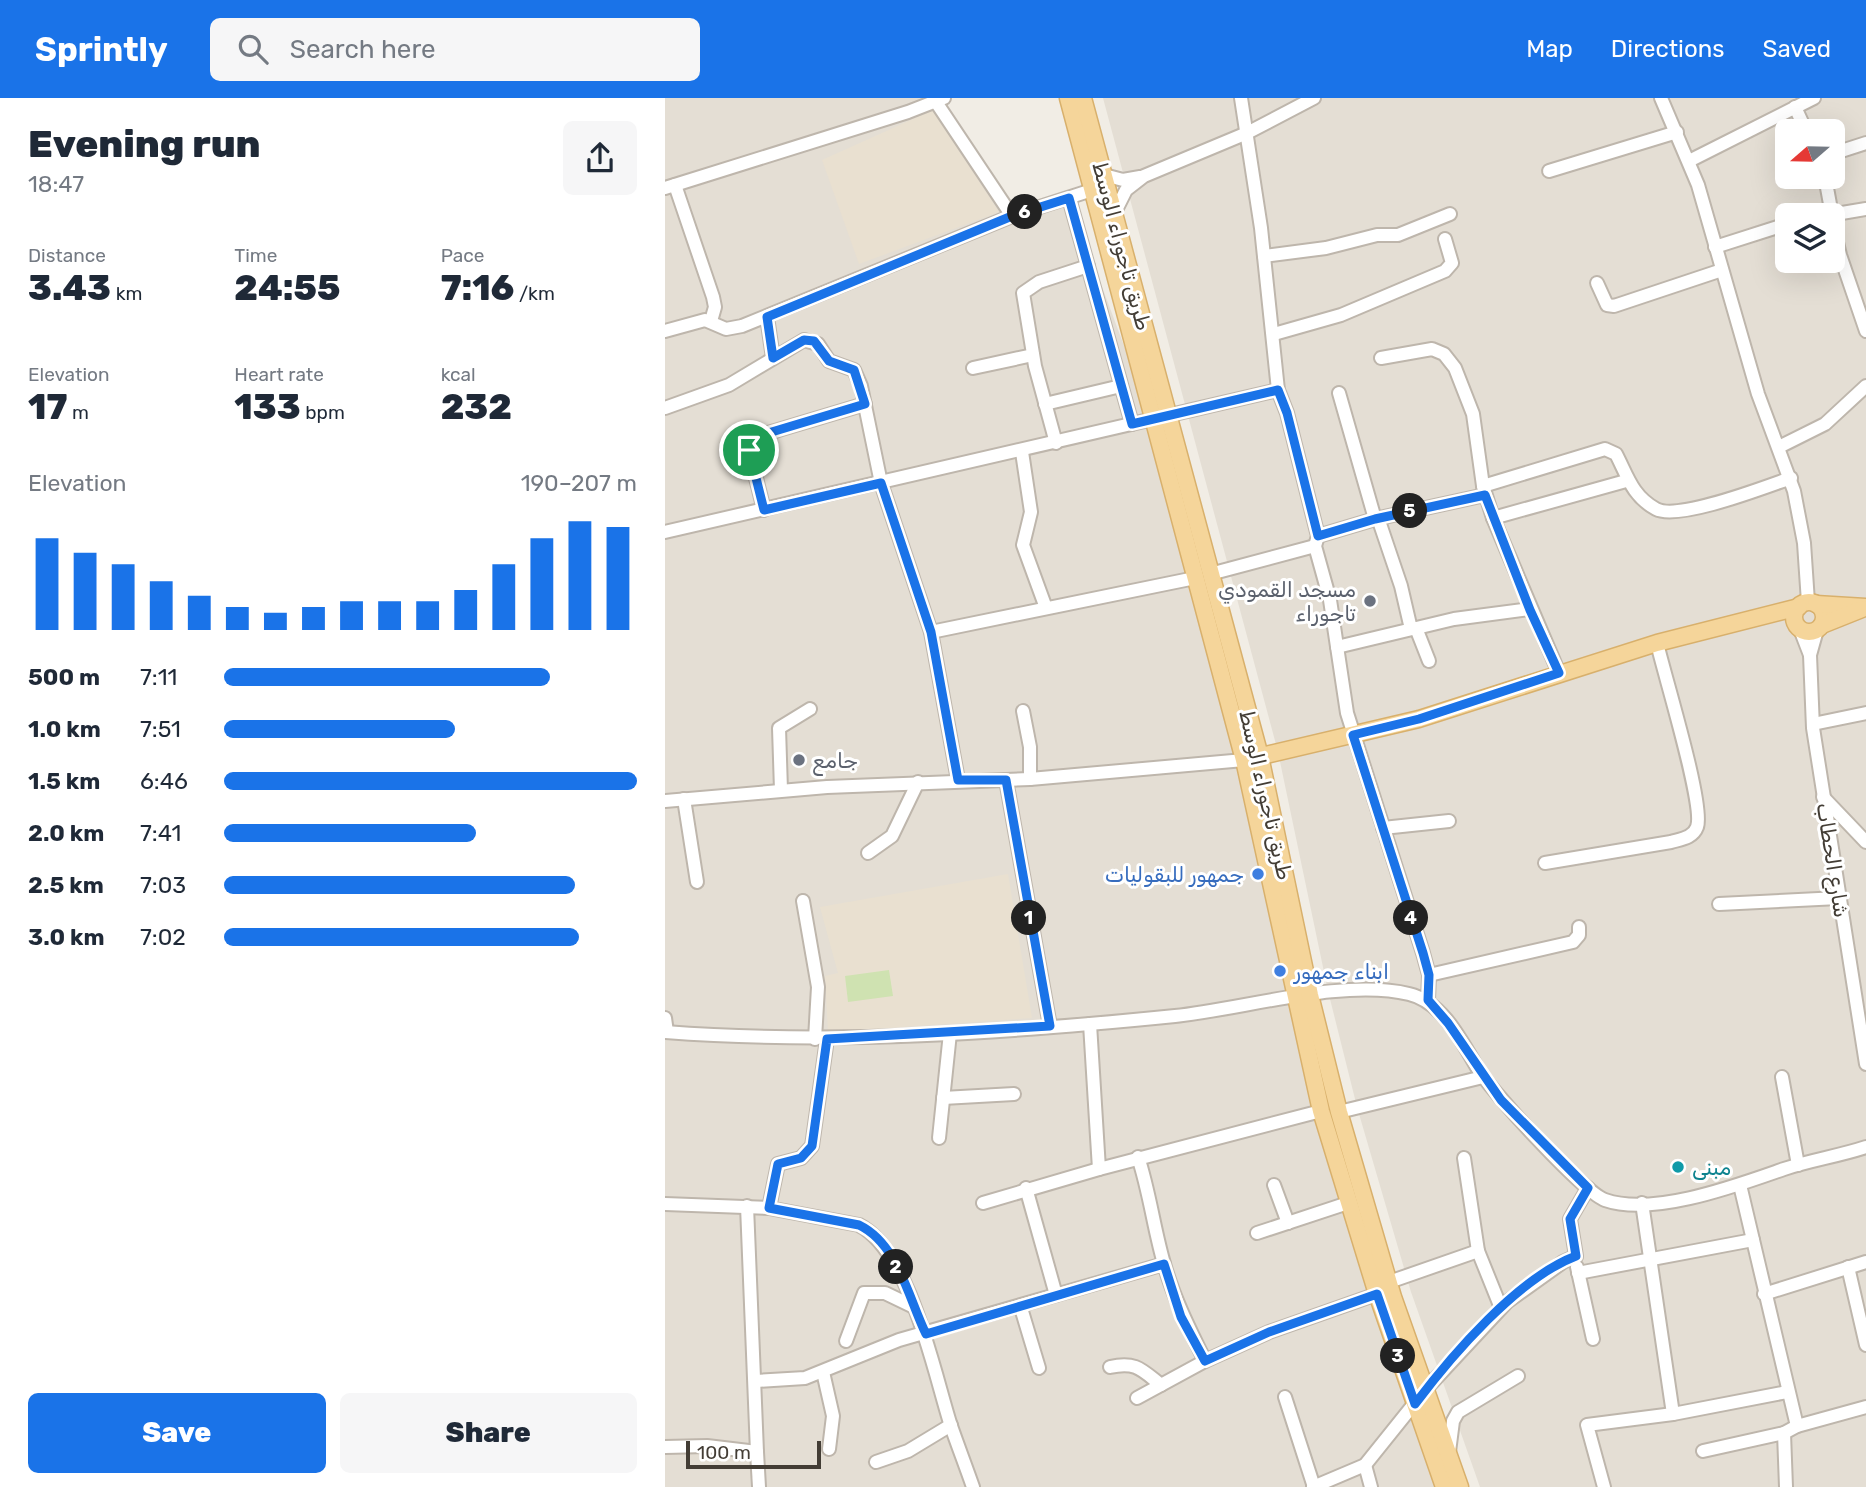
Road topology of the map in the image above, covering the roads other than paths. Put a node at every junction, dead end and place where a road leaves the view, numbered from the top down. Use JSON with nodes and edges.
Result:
{"nodes":[{"id":1,"x":1069,"y":98,"type":"edge"},
{"id":2,"x":1083,"y":98,"type":"edge"},
{"id":3,"x":1241,"y":98,"type":"edge"},
{"id":4,"x":1314,"y":98,"type":"edge"},
{"id":5,"x":1661,"y":98,"type":"edge"},
{"id":6,"x":1814,"y":98,"type":"edge"},
{"id":7,"x":933,"y":101,"type":"edge"},
{"id":8,"x":1795,"y":107,"type":"junction"},
{"id":9,"x":1800,"y":119,"type":"edge"},
{"id":10,"x":1677,"y":132,"type":"junction"},
{"id":11,"x":1247,"y":133,"type":"junction"},
{"id":12,"x":1866,"y":143,"type":"edge"},
{"id":13,"x":1845,"y":150,"type":"edge"},
{"id":14,"x":1689,"y":161,"type":"junction"},
{"id":15,"x":1549,"y":171,"type":"dead end"},
{"id":16,"x":1104,"y":175,"type":"junction"},
{"id":17,"x":1144,"y":176,"type":"junction"},
{"id":18,"x":670,"y":187,"type":"edge"},
{"id":19,"x":1092,"y":190,"type":"junction"},
{"id":20,"x":1069,"y":198,"type":"junction"},
{"id":21,"x":1866,"y":209,"type":"edge"},
{"id":22,"x":1845,"y":213,"type":"edge"},
{"id":23,"x":1114,"y":214,"type":"junction"},
{"id":24,"x":1450,"y":214,"type":"dead end"},
{"id":25,"x":1012,"y":216,"type":"junction"},
{"id":26,"x":1775,"y":228,"type":"edge"},
{"id":27,"x":1445,"y":239,"type":"dead end"},
{"id":28,"x":1715,"y":247,"type":"junction"},
{"id":29,"x":1264,"y":256,"type":"junction"},
{"id":30,"x":1089,"y":266,"type":"junction"},
{"id":31,"x":1722,"y":270,"type":"junction"},
{"id":32,"x":1845,"y":270,"type":"edge"},
{"id":33,"x":1597,"y":283,"type":"dead end"},
{"id":34,"x":767,"y":317,"type":"junction"},
{"id":35,"x":711,"y":321,"type":"junction"},
{"id":36,"x":665,"y":331,"type":"edge"},
{"id":37,"x":1866,"y":331,"type":"edge"},
{"id":38,"x":1274,"y":334,"type":"junction"},
{"id":39,"x":1033,"y":355,"type":"junction"},
{"id":40,"x":773,"y":358,"type":"junction"},
{"id":41,"x":1381,"y":358,"type":"dead end"},
{"id":42,"x":973,"y":368,"type":"dead end"},
{"id":43,"x":1121,"y":386,"type":"junction"},
{"id":44,"x":1866,"y":386,"type":"edge"},
{"id":45,"x":1278,"y":390,"type":"junction"},
{"id":46,"x":1339,"y":393,"type":"dead end"},
{"id":47,"x":865,"y":404,"type":"junction"},
{"id":48,"x":1045,"y":404,"type":"junction"},
{"id":49,"x":665,"y":408,"type":"edge"},
{"id":50,"x":1160,"y":419,"type":"junction"},
{"id":51,"x":1132,"y":424,"type":"junction"},
{"id":52,"x":1056,"y":443,"type":"junction"},
{"id":53,"x":1779,"y":447,"type":"junction"},
{"id":54,"x":1023,"y":452,"type":"junction"},
{"id":55,"x":1790,"y":478,"type":"junction"},
{"id":56,"x":1626,"y":481,"type":"junction"},
{"id":57,"x":881,"y":483,"type":"junction"},
{"id":58,"x":1484,"y":491,"type":"junction"},
{"id":59,"x":764,"y":510,"type":"junction"},
{"id":60,"x":1493,"y":518,"type":"junction"},
{"id":61,"x":1377,"y":519,"type":"junction"},
{"id":62,"x":665,"y":532,"type":"edge"},
{"id":63,"x":1317,"y":541,"type":"junction"},
{"id":64,"x":1202,"y":576,"type":"junction"},
{"id":65,"x":1808,"y":604,"type":"junction"},
{"id":66,"x":1046,"y":608,"type":"junction"},
{"id":67,"x":1866,"y":608,"type":"edge"},
{"id":68,"x":1530,"y":610,"type":"junction"},
{"id":69,"x":1756,"y":619,"type":"junction"},
{"id":70,"x":1798,"y":626,"type":"junction"},
{"id":71,"x":1820,"y":627,"type":"junction"},
{"id":72,"x":1414,"y":629,"type":"junction"},
{"id":73,"x":931,"y":632,"type":"junction"},
{"id":74,"x":1657,"y":643,"type":"junction"},
{"id":75,"x":1337,"y":648,"type":"junction"},
{"id":76,"x":1810,"y":655,"type":"junction"},
{"id":77,"x":1429,"y":661,"type":"dead end"},
{"id":78,"x":1559,"y":673,"type":"junction"},
{"id":79,"x":810,"y":709,"type":"dead end"},
{"id":80,"x":1023,"y":711,"type":"dead end"},
{"id":81,"x":1866,"y":713,"type":"edge"},
{"id":82,"x":1813,"y":724,"type":"junction"},
{"id":83,"x":1353,"y":735,"type":"junction"},
{"id":84,"x":1252,"y":758,"type":"junction"},
{"id":85,"x":1030,"y":779,"type":"junction"},
{"id":86,"x":958,"y":780,"type":"junction"},
{"id":87,"x":1006,"y":780,"type":"junction"},
{"id":88,"x":918,"y":782,"type":"junction"},
{"id":89,"x":781,"y":790,"type":"junction"},
{"id":90,"x":1823,"y":797,"type":"junction"},
{"id":91,"x":684,"y":799,"type":"junction"},
{"id":92,"x":665,"y":801,"type":"edge"},
{"id":93,"x":1449,"y":821,"type":"dead end"},
{"id":94,"x":1383,"y":828,"type":"junction"},
{"id":95,"x":1861,"y":830,"type":"edge"},
{"id":96,"x":1866,"y":842,"type":"edge"},
{"id":97,"x":868,"y":853,"type":"dead end"},
{"id":98,"x":1545,"y":863,"type":"dead end"},
{"id":99,"x":697,"y":882,"type":"dead end"},
{"id":100,"x":1839,"y":898,"type":"junction"},
{"id":101,"x":803,"y":901,"type":"dead end"},
{"id":102,"x":1719,"y":904,"type":"dead end"},
{"id":103,"x":1579,"y":927,"type":"dead end"},
{"id":104,"x":1429,"y":975,"type":"junction"},
{"id":105,"x":1302,"y":996,"type":"junction"},
{"id":106,"x":1428,"y":1000,"type":"junction"},
{"id":107,"x":665,"y":1018,"type":"edge"},
{"id":108,"x":1090,"y":1024,"type":"junction"},
{"id":109,"x":1050,"y":1026,"type":"junction"},
{"id":110,"x":666,"y":1032,"type":"edge"},
{"id":111,"x":950,"y":1033,"type":"junction"},
{"id":112,"x":821,"y":1039,"type":"junction"},
{"id":113,"x":1866,"y":1064,"type":"edge"},
{"id":114,"x":1483,"y":1077,"type":"junction"},
{"id":115,"x":1782,"y":1077,"type":"dead end"},
{"id":116,"x":1014,"y":1094,"type":"dead end"},
{"id":117,"x":943,"y":1098,"type":"junction"},
{"id":118,"x":1321,"y":1111,"type":"junction"},
{"id":119,"x":1339,"y":1112,"type":"junction"},
{"id":120,"x":939,"y":1138,"type":"dead end"},
{"id":121,"x":1866,"y":1147,"type":"edge"},
{"id":122,"x":1138,"y":1157,"type":"junction"},
{"id":123,"x":1464,"y":1158,"type":"dead end"},
{"id":124,"x":1798,"y":1165,"type":"junction"},
{"id":125,"x":1099,"y":1169,"type":"junction"},
{"id":126,"x":1274,"y":1185,"type":"dead end"},
{"id":127,"x":1741,"y":1185,"type":"junction"},
{"id":128,"x":1026,"y":1188,"type":"junction"},
{"id":129,"x":1588,"y":1188,"type":"junction"},
{"id":130,"x":983,"y":1202,"type":"dead end"},
{"id":131,"x":1348,"y":1203,"type":"junction"},
{"id":132,"x":1642,"y":1203,"type":"junction"},
{"id":133,"x":665,"y":1204,"type":"edge"},
{"id":134,"x":747,"y":1206,"type":"junction"},
{"id":135,"x":769,"y":1208,"type":"junction"},
{"id":136,"x":1288,"y":1223,"type":"junction"},
{"id":137,"x":1257,"y":1233,"type":"dead end"},
{"id":138,"x":1753,"y":1240,"type":"junction"},
{"id":139,"x":1478,"y":1251,"type":"junction"},
{"id":140,"x":1576,"y":1256,"type":"junction"},
{"id":141,"x":1648,"y":1261,"type":"junction"},
{"id":142,"x":1866,"y":1262,"type":"edge"},
{"id":143,"x":1164,"y":1264,"type":"junction"},
{"id":144,"x":1848,"y":1267,"type":"junction"},
{"id":145,"x":1578,"y":1273,"type":"junction"},
{"id":146,"x":1389,"y":1282,"type":"junction"},
{"id":147,"x":1377,"y":1294,"type":"junction"},
{"id":148,"x":1764,"y":1294,"type":"junction"},
{"id":149,"x":1056,"y":1295,"type":"junction"},
{"id":150,"x":912,"y":1306,"type":"junction"},
{"id":151,"x":1021,"y":1308,"type":"junction"},
{"id":152,"x":1501,"y":1308,"type":"junction"},
{"id":153,"x":926,"y":1334,"type":"junction"},
{"id":154,"x":1593,"y":1339,"type":"dead end"},
{"id":155,"x":846,"y":1341,"type":"dead end"},
{"id":156,"x":1865,"y":1341,"type":"edge"},
{"id":157,"x":1205,"y":1361,"type":"junction"},
{"id":158,"x":1110,"y":1367,"type":"dead end"},
{"id":159,"x":1039,"y":1368,"type":"dead end"},
{"id":160,"x":823,"y":1372,"type":"junction"},
{"id":161,"x":1518,"y":1376,"type":"dead end"},
{"id":162,"x":756,"y":1381,"type":"junction"},
{"id":163,"x":1161,"y":1385,"type":"junction"},
{"id":164,"x":1426,"y":1389,"type":"junction"},
{"id":165,"x":1787,"y":1392,"type":"junction"},
{"id":166,"x":1285,"y":1397,"type":"dead end"},
{"id":167,"x":1137,"y":1398,"type":"dead end"},
{"id":168,"x":1415,"y":1404,"type":"junction"},
{"id":169,"x":1866,"y":1407,"type":"edge"},
{"id":170,"x":1673,"y":1415,"type":"junction"},
{"id":171,"x":951,"y":1425,"type":"junction"},
{"id":172,"x":1797,"y":1426,"type":"junction"},
{"id":173,"x":1784,"y":1433,"type":"junction"},
{"id":174,"x":665,"y":1447,"type":"edge"},
{"id":175,"x":829,"y":1449,"type":"dead end"},
{"id":176,"x":1703,"y":1451,"type":"dead end"},
{"id":177,"x":757,"y":1452,"type":"junction"},
{"id":178,"x":1449,"y":1456,"type":"junction"},
{"id":179,"x":876,"y":1462,"type":"dead end"},
{"id":180,"x":1365,"y":1465,"type":"junction"},
{"id":181,"x":1599,"y":1486,"type":"edge"},
{"id":182,"x":759,"y":1487,"type":"edge"},
{"id":183,"x":973,"y":1487,"type":"edge"},
{"id":184,"x":1314,"y":1487,"type":"edge"},
{"id":185,"x":1371,"y":1487,"type":"edge"},
{"id":186,"x":1444,"y":1487,"type":"edge"},
{"id":187,"x":1460,"y":1487,"type":"edge"},
{"id":188,"x":1786,"y":1487,"type":"edge"}],
"edges":[{"from":1,"to":19,"type":"main road"},
{"from":2,"to":16,"type":"main road","name":"طريق تاجوراء الوسط"},
{"from":3,"to":11,"type":"street"},
{"from":4,"to":11,"type":"street"},
{"from":5,"to":10,"type":"street"},
{"from":6,"to":8,"type":"street"},
{"from":7,"to":18,"type":"street"},
{"from":7,"to":25,"type":"street"},
{"from":8,"to":9,"type":"street"},
{"from":8,"to":14,"type":"street"},
{"from":10,"to":14,"type":"street"},
{"from":10,"to":15,"type":"street"},
{"from":11,"to":17,"type":"street"},
{"from":11,"to":29,"type":"street"},
{"from":12,"to":13,"type":"street"},
{"from":14,"to":28,"type":"street"},
{"from":16,"to":17,"type":"street"},
{"from":16,"to":23,"type":"main road","name":"طريق تاجوراء الوسط"},
{"from":17,"to":23,"type":"street"},
{"from":18,"to":35,"type":"street"},
{"from":19,"to":20,"type":"street"},
{"from":19,"to":50,"type":"main road"},
{"from":20,"to":25,"type":"street"},
{"from":20,"to":30,"type":"street"},
{"from":21,"to":22,"type":"street"},
{"from":23,"to":50,"type":"main road","name":"طريق تاجوراء الوسط"},
{"from":24,"to":29,"type":"street"},
{"from":25,"to":34,"type":"street"},
{"from":26,"to":28,"type":"street"},
{"from":27,"to":38,"type":"street"},
{"from":28,"to":31,"type":"street"},
{"from":29,"to":38,"type":"street"},
{"from":30,"to":39,"type":"street"},
{"from":30,"to":43,"type":"street"},
{"from":31,"to":33,"type":"street"},
{"from":31,"to":53,"type":"street"},
{"from":32,"to":37,"type":"street"},
{"from":34,"to":35,"type":"street"},
{"from":34,"to":40,"type":"street"},
{"from":35,"to":36,"type":"street"},
{"from":38,"to":45,"type":"street"},
{"from":39,"to":42,"type":"street"},
{"from":39,"to":48,"type":"street"},
{"from":40,"to":47,"type":"street"},
{"from":40,"to":49,"type":"street"},
{"from":41,"to":58,"type":"street"},
{"from":43,"to":48,"type":"street"},
{"from":43,"to":51,"type":"street"},
{"from":44,"to":53,"type":"street"},
{"from":45,"to":50,"type":"street"},
{"from":45,"to":63,"type":"street"},
{"from":46,"to":61,"type":"street"},
{"from":47,"to":57,"type":"street"},
{"from":47,"to":59,"type":"street"},
{"from":48,"to":52,"type":"street"},
{"from":50,"to":51,"type":"street"},
{"from":50,"to":64,"type":"main road","name":"طريق تاجوراء الوسط"},
{"from":51,"to":52,"type":"street"},
{"from":52,"to":54,"type":"street"},
{"from":53,"to":55,"type":"street"},
{"from":54,"to":57,"type":"street"},
{"from":54,"to":66,"type":"street"},
{"from":55,"to":56,"type":"street"},
{"from":55,"to":65,"type":"street"},
{"from":56,"to":58,"type":"street"},
{"from":56,"to":60,"type":"street"},
{"from":57,"to":59,"type":"street"},
{"from":57,"to":73,"type":"street"},
{"from":58,"to":60,"type":"street"},
{"from":58,"to":61,"type":"street"},
{"from":59,"to":62,"type":"street"},
{"from":60,"to":68,"type":"street"},
{"from":61,"to":63,"type":"street"},
{"from":61,"to":72,"type":"street"},
{"from":63,"to":64,"type":"street"},
{"from":63,"to":75,"type":"street"},
{"from":64,"to":66,"type":"street"},
{"from":64,"to":84,"type":"main road","name":"طريق تاجوراء الوسط"},
{"from":65,"to":67,"type":"main road"},
{"from":65,"to":69,"type":"main road"},
{"from":65,"to":70,"type":"main road"},
{"from":65,"to":71,"type":"main road"},
{"from":66,"to":73,"type":"street"},
{"from":67,"to":71,"type":"main road"},
{"from":68,"to":72,"type":"street"},
{"from":68,"to":78,"type":"street"},
{"from":69,"to":70,"type":"main road"},
{"from":69,"to":74,"type":"main road"},
{"from":70,"to":71,"type":"main road"},
{"from":70,"to":76,"type":"street","name":"شارع الحطاب"},
{"from":71,"to":76,"type":"street","name":"شارع الحطاب"},
{"from":72,"to":75,"type":"street"},
{"from":72,"to":77,"type":"street"},
{"from":73,"to":86,"type":"street"},
{"from":74,"to":78,"type":"main road"},
{"from":74,"to":98,"type":"street"},
{"from":75,"to":83,"type":"street"},
{"from":76,"to":82,"type":"street","name":"شارع الحطاب"},
{"from":78,"to":83,"type":"main road"},
{"from":79,"to":89,"type":"street"},
{"from":80,"to":85,"type":"street"},
{"from":81,"to":82,"type":"street"},
{"from":82,"to":90,"type":"street","name":"شارع الحطاب"},
{"from":83,"to":84,"type":"main road"},
{"from":83,"to":94,"type":"street"},
{"from":84,"to":85,"type":"street"},
{"from":84,"to":105,"type":"main road","name":"طريق تاجوراء الوسط"},
{"from":85,"to":87,"type":"street"},
{"from":86,"to":87,"type":"street"},
{"from":86,"to":88,"type":"street"},
{"from":87,"to":109,"type":"street"},
{"from":88,"to":89,"type":"street"},
{"from":88,"to":97,"type":"street"},
{"from":89,"to":91,"type":"street"},
{"from":90,"to":95,"type":"street"},
{"from":90,"to":100,"type":"street","name":"شارع الحطاب"},
{"from":91,"to":92,"type":"street"},
{"from":91,"to":99,"type":"street"},
{"from":93,"to":94,"type":"street"},
{"from":94,"to":104,"type":"street"},
{"from":95,"to":96,"type":"street"},
{"from":100,"to":102,"type":"street"},
{"from":100,"to":113,"type":"street","name":"شارع الحطاب"},
{"from":101,"to":112,"type":"street"},
{"from":103,"to":104,"type":"street"},
{"from":104,"to":106,"type":"street"},
{"from":105,"to":106,"type":"street"},
{"from":105,"to":108,"type":"street"},
{"from":105,"to":118,"type":"main road"},
{"from":105,"to":119,"type":"main road","name":"طريق تاجوراء الوسط"},
{"from":106,"to":114,"type":"street"},
{"from":107,"to":110,"type":"street"},
{"from":108,"to":109,"type":"street"},
{"from":108,"to":125,"type":"street"},
{"from":109,"to":111,"type":"street"},
{"from":110,"to":112,"type":"street"},
{"from":111,"to":112,"type":"street"},
{"from":111,"to":117,"type":"street"},
{"from":112,"to":135,"type":"street"},
{"from":114,"to":119,"type":"street"},
{"from":114,"to":129,"type":"street"},
{"from":115,"to":124,"type":"street"},
{"from":116,"to":117,"type":"street"},
{"from":117,"to":120,"type":"street"},
{"from":118,"to":122,"type":"street"},
{"from":118,"to":131,"type":"main road"},
{"from":119,"to":146,"type":"main road","name":"طريق تاجوراء الوسط"},
{"from":121,"to":124,"type":"street"},
{"from":122,"to":125,"type":"street"},
{"from":122,"to":143,"type":"street"},
{"from":123,"to":139,"type":"street"},
{"from":124,"to":127,"type":"street"},
{"from":125,"to":128,"type":"street"},
{"from":126,"to":136,"type":"street"},
{"from":127,"to":132,"type":"street"},
{"from":127,"to":138,"type":"street"},
{"from":128,"to":130,"type":"street"},
{"from":128,"to":149,"type":"street"},
{"from":129,"to":132,"type":"street"},
{"from":129,"to":140,"type":"street"},
{"from":131,"to":136,"type":"street"},
{"from":131,"to":147,"type":"main road"},
{"from":132,"to":141,"type":"street"},
{"from":133,"to":134,"type":"street"},
{"from":134,"to":135,"type":"street"},
{"from":134,"to":162,"type":"street"},
{"from":135,"to":150,"type":"street"},
{"from":136,"to":137,"type":"street"},
{"from":138,"to":141,"type":"street"},
{"from":138,"to":148,"type":"street"},
{"from":139,"to":146,"type":"street"},
{"from":139,"to":152,"type":"street"},
{"from":140,"to":145,"type":"street"},
{"from":140,"to":152,"type":"street"},
{"from":141,"to":145,"type":"street"},
{"from":141,"to":170,"type":"street"},
{"from":142,"to":144,"type":"street"},
{"from":143,"to":149,"type":"street"},
{"from":143,"to":157,"type":"street"},
{"from":144,"to":148,"type":"street"},
{"from":144,"to":156,"type":"street"},
{"from":145,"to":154,"type":"street"},
{"from":146,"to":164,"type":"main road","name":"طريق تاجوراء الوسط"},
{"from":147,"to":157,"type":"street"},
{"from":147,"to":168,"type":"main road"},
{"from":148,"to":165,"type":"street"},
{"from":149,"to":151,"type":"street"},
{"from":150,"to":153,"type":"street"},
{"from":150,"to":155,"type":"street"},
{"from":151,"to":153,"type":"street"},
{"from":151,"to":159,"type":"street"},
{"from":152,"to":164,"type":"street"},
{"from":153,"to":160,"type":"street"},
{"from":153,"to":171,"type":"street"},
{"from":157,"to":163,"type":"street"},
{"from":158,"to":163,"type":"street"},
{"from":160,"to":162,"type":"street"},
{"from":160,"to":175,"type":"street"},
{"from":161,"to":178,"type":"street"},
{"from":162,"to":177,"type":"street"},
{"from":163,"to":167,"type":"street"},
{"from":164,"to":168,"type":"street"},
{"from":164,"to":178,"type":"main road","name":"طريق تاجوراء الوسط"},
{"from":165,"to":170,"type":"street"},
{"from":165,"to":172,"type":"street"},
{"from":166,"to":184,"type":"street"},
{"from":168,"to":180,"type":"street"},
{"from":168,"to":186,"type":"main road"},
{"from":169,"to":172,"type":"street"},
{"from":170,"to":181,"type":"street"},
{"from":171,"to":179,"type":"street"},
{"from":171,"to":183,"type":"street"},
{"from":172,"to":173,"type":"street"},
{"from":173,"to":176,"type":"street"},
{"from":173,"to":188,"type":"street"},
{"from":174,"to":177,"type":"street"},
{"from":177,"to":182,"type":"street"},
{"from":178,"to":187,"type":"main road","name":"طريق تاجوراء الوسط"},
{"from":180,"to":184,"type":"street"},
{"from":180,"to":185,"type":"street"}]}
